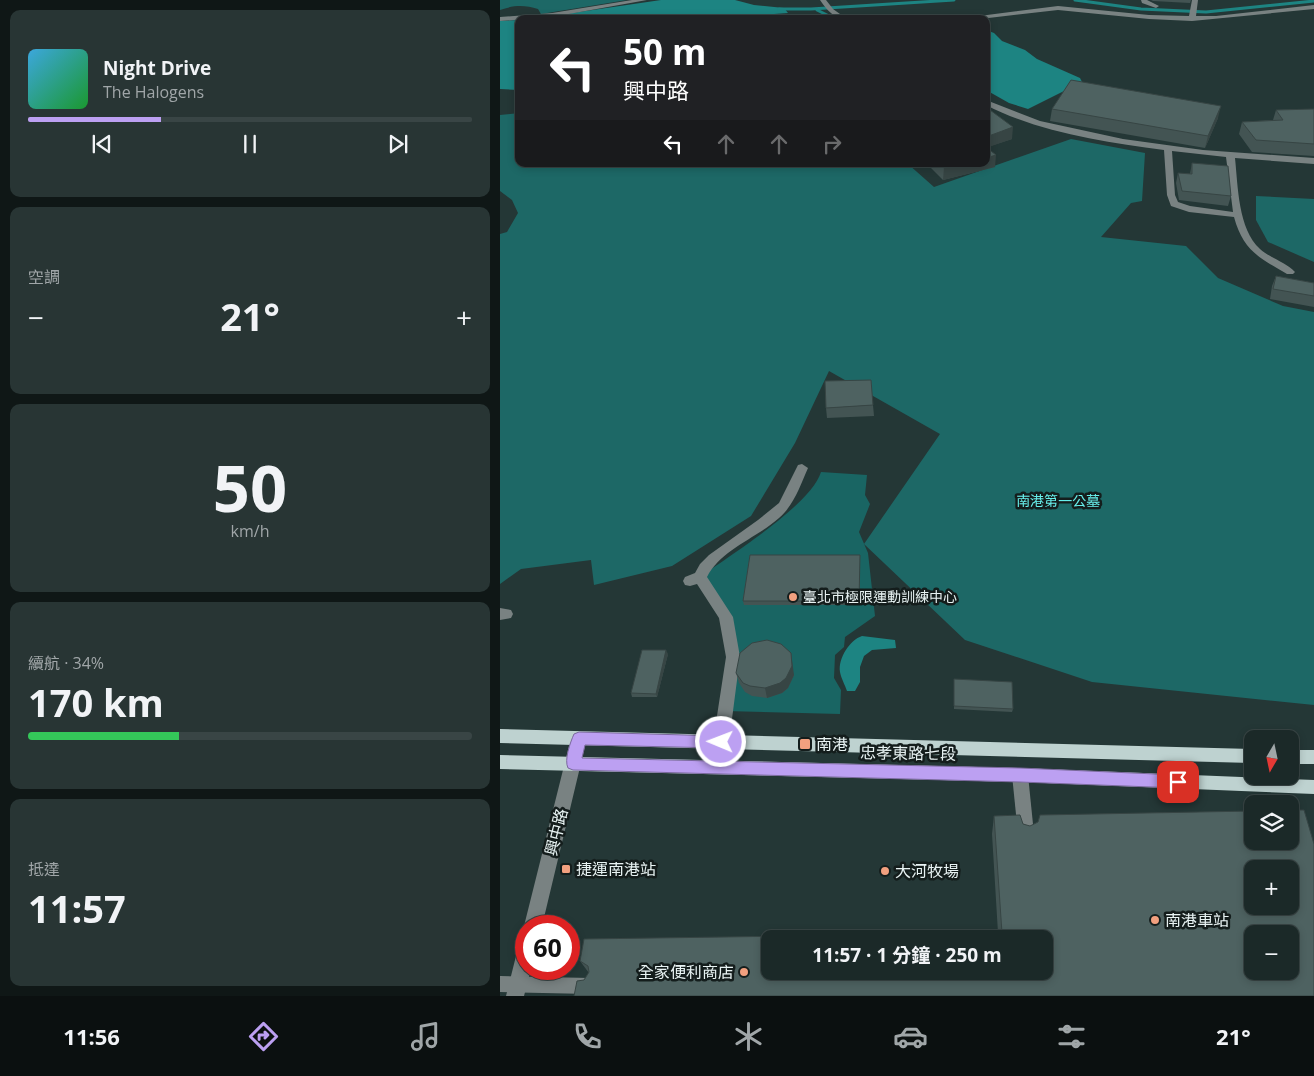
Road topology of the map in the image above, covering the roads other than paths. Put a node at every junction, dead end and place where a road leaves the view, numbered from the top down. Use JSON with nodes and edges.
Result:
{"nodes":[{"id":1,"x":644,"y":0,"type":"edge"},
{"id":2,"x":1049,"y":0,"type":"edge"},
{"id":3,"x":1144,"y":0,"type":"edge"},
{"id":4,"x":1195,"y":0,"type":"edge"},
{"id":5,"x":827,"y":5,"type":"edge"},
{"id":6,"x":1156,"y":6,"type":"dead end"},
{"id":7,"x":1314,"y":7,"type":"edge"},
{"id":8,"x":1058,"y":8,"type":"junction"},
{"id":9,"x":1193,"y":14,"type":"junction"},
{"id":10,"x":552,"y":15,"type":"edge"},
{"id":11,"x":839,"y":15,"type":"edge"},
{"id":12,"x":990,"y":16,"type":"edge"},
{"id":13,"x":515,"y":18,"type":"edge"},
{"id":14,"x":500,"y":19,"type":"edge"},
{"id":15,"x":990,"y":104,"type":"edge"},
{"id":16,"x":1168,"y":149,"type":"junction"},
{"id":17,"x":1230,"y":155,"type":"junction"},
{"id":18,"x":1314,"y":161,"type":"edge"},
{"id":19,"x":1239,"y":215,"type":"junction"},
{"id":20,"x":1290,"y":272,"type":"dead end"},
{"id":21,"x":802,"y":468,"type":"dead end"},
{"id":22,"x":500,"y":736,"type":"edge"},
{"id":23,"x":579,"y":738,"type":"junction"},
{"id":24,"x":721,"y":742,"type":"junction"},
{"id":25,"x":1244,"y":756,"type":"edge"},
{"id":26,"x":1299,"y":757,"type":"edge"},
{"id":27,"x":1314,"y":757,"type":"edge"},
{"id":28,"x":500,"y":762,"type":"edge"},
{"id":29,"x":573,"y":764,"type":"junction"},
{"id":30,"x":1020,"y":775,"type":"junction"},
{"id":31,"x":1314,"y":787,"type":"edge"},
{"id":32,"x":1026,"y":834,"type":"edge"},
{"id":33,"x":536,"y":915,"type":"edge"},
{"id":34,"x":519,"y":980,"type":"edge"},
{"id":35,"x":500,"y":984,"type":"edge"},
{"id":36,"x":590,"y":986,"type":"edge"},
{"id":37,"x":515,"y":996,"type":"edge"}],
"edges":[{"from":1,"to":10,"type":"street"},
{"from":2,"to":8,"type":"street"},
{"from":3,"to":6,"type":"street"},
{"from":4,"to":9,"type":"street"},
{"from":5,"to":11,"type":"street"},
{"from":7,"to":9,"type":"street"},
{"from":8,"to":9,"type":"street"},
{"from":8,"to":12,"type":"street"},
{"from":13,"to":14,"type":"street"},
{"from":15,"to":16,"type":"street"},
{"from":16,"to":17,"type":"street"},
{"from":16,"to":19,"type":"street"},
{"from":17,"to":18,"type":"street"},
{"from":17,"to":19,"type":"street"},
{"from":19,"to":20,"type":"street"},
{"from":21,"to":24,"type":"street"},
{"from":22,"to":23,"type":"main road","name":"忠孝東路七段"},
{"from":23,"to":24,"type":"main road","name":"忠孝東路七段"},
{"from":23,"to":29,"type":"street","name":"興中路"},
{"from":24,"to":25,"type":"main road","name":"忠孝東路七段"},
{"from":26,"to":27,"type":"main road"},
{"from":28,"to":29,"type":"main road","name":"忠孝東路七段"},
{"from":29,"to":30,"type":"main road","name":"忠孝東路七段"},
{"from":29,"to":33,"type":"street","name":"興中路"},
{"from":30,"to":31,"type":"main road","name":"忠孝東路七段"},
{"from":30,"to":32,"type":"street"},
{"from":34,"to":37,"type":"street"},
{"from":35,"to":36,"type":"street","bridge":true}]}
